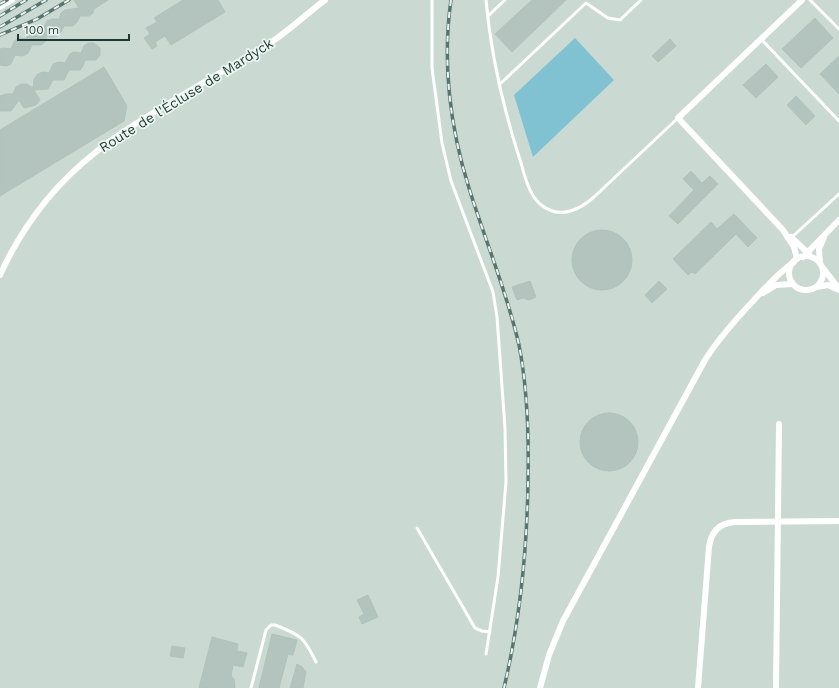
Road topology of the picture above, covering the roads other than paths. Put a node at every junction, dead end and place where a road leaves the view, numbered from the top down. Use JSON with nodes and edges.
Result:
{"nodes":[{"id":1,"x":12,"y":0,"type":"edge"},
{"id":2,"x":325,"y":0,"type":"edge"},
{"id":3,"x":432,"y":0,"type":"edge"},
{"id":4,"x":486,"y":0,"type":"edge"},
{"id":5,"x":505,"y":0,"type":"edge"},
{"id":6,"x":641,"y":0,"type":"edge"},
{"id":7,"x":802,"y":0,"type":"edge"},
{"id":8,"x":810,"y":0,"type":"edge"},
{"id":9,"x":587,"y":1,"type":"edge"},
{"id":10,"x":0,"y":7,"type":"edge"},
{"id":11,"x":488,"y":16,"type":"junction"},
{"id":12,"x":839,"y":29,"type":"edge"},
{"id":13,"x":761,"y":39,"type":"junction"},
{"id":14,"x":500,"y":84,"type":"junction"},
{"id":15,"x":678,"y":118,"type":"junction"},
{"id":16,"x":839,"y":121,"type":"edge"},
{"id":17,"x":839,"y":194,"type":"edge"},
{"id":18,"x":839,"y":220,"type":"edge"},
{"id":19,"x":828,"y":231,"type":"junction"},
{"id":20,"x":791,"y":238,"type":"junction"},
{"id":21,"x":800,"y":257,"type":"junction"},
{"id":22,"x":821,"y":264,"type":"junction"},
{"id":23,"x":0,"y":275,"type":"edge"},
{"id":24,"x":793,"y":284,"type":"junction"},
{"id":25,"x":816,"y":287,"type":"junction"},
{"id":26,"x":839,"y":290,"type":"edge"},
{"id":27,"x":755,"y":299,"type":"junction"},
{"id":28,"x":779,"y":424,"type":"dead end"},
{"id":29,"x":778,"y":521,"type":"junction"},
{"id":30,"x":839,"y":521,"type":"edge"},
{"id":31,"x":417,"y":528,"type":"dead end"},
{"id":32,"x":490,"y":632,"type":"junction"},
{"id":33,"x":486,"y":654,"type":"dead end"},
{"id":34,"x":316,"y":662,"type":"dead end"},
{"id":35,"x":251,"y":688,"type":"edge"},
{"id":36,"x":540,"y":688,"type":"edge"},
{"id":37,"x":698,"y":688,"type":"edge"},
{"id":38,"x":776,"y":688,"type":"edge"}],
"edges":[{"from":1,"to":10,"type":"street"},
{"from":2,"to":23,"type":"street","name":"Route de l'Écluse de Mardyck"},
{"from":3,"to":32,"type":"lane"},
{"from":4,"to":11,"type":"lane"},
{"from":5,"to":11,"type":"lane"},
{"from":6,"to":9,"type":"lane"},
{"from":7,"to":13,"type":"street"},
{"from":8,"to":12,"type":"lane"},
{"from":9,"to":14,"type":"lane"},
{"from":11,"to":14,"type":"lane"},
{"from":13,"to":15,"type":"street"},
{"from":13,"to":16,"type":"lane"},
{"from":14,"to":15,"type":"lane"},
{"from":15,"to":20,"type":"street"},
{"from":17,"to":20,"type":"lane"},
{"from":18,"to":19,"type":"street"},
{"from":19,"to":21,"type":"street"},
{"from":19,"to":22,"type":"street"},
{"from":20,"to":21,"type":"street"},
{"from":20,"to":21,"type":"street"},
{"from":21,"to":22,"type":"street"},
{"from":21,"to":24,"type":"street"},
{"from":21,"to":27,"type":"street"},
{"from":22,"to":25,"type":"street"},
{"from":22,"to":26,"type":"street"},
{"from":24,"to":25,"type":"street"},
{"from":24,"to":27,"type":"street"},
{"from":25,"to":26,"type":"street"},
{"from":27,"to":36,"type":"street"},
{"from":28,"to":29,"type":"street"},
{"from":29,"to":30,"type":"street"},
{"from":29,"to":37,"type":"street"},
{"from":29,"to":38,"type":"street"},
{"from":31,"to":32,"type":"lane"},
{"from":32,"to":33,"type":"lane"},
{"from":34,"to":35,"type":"lane"}]}
